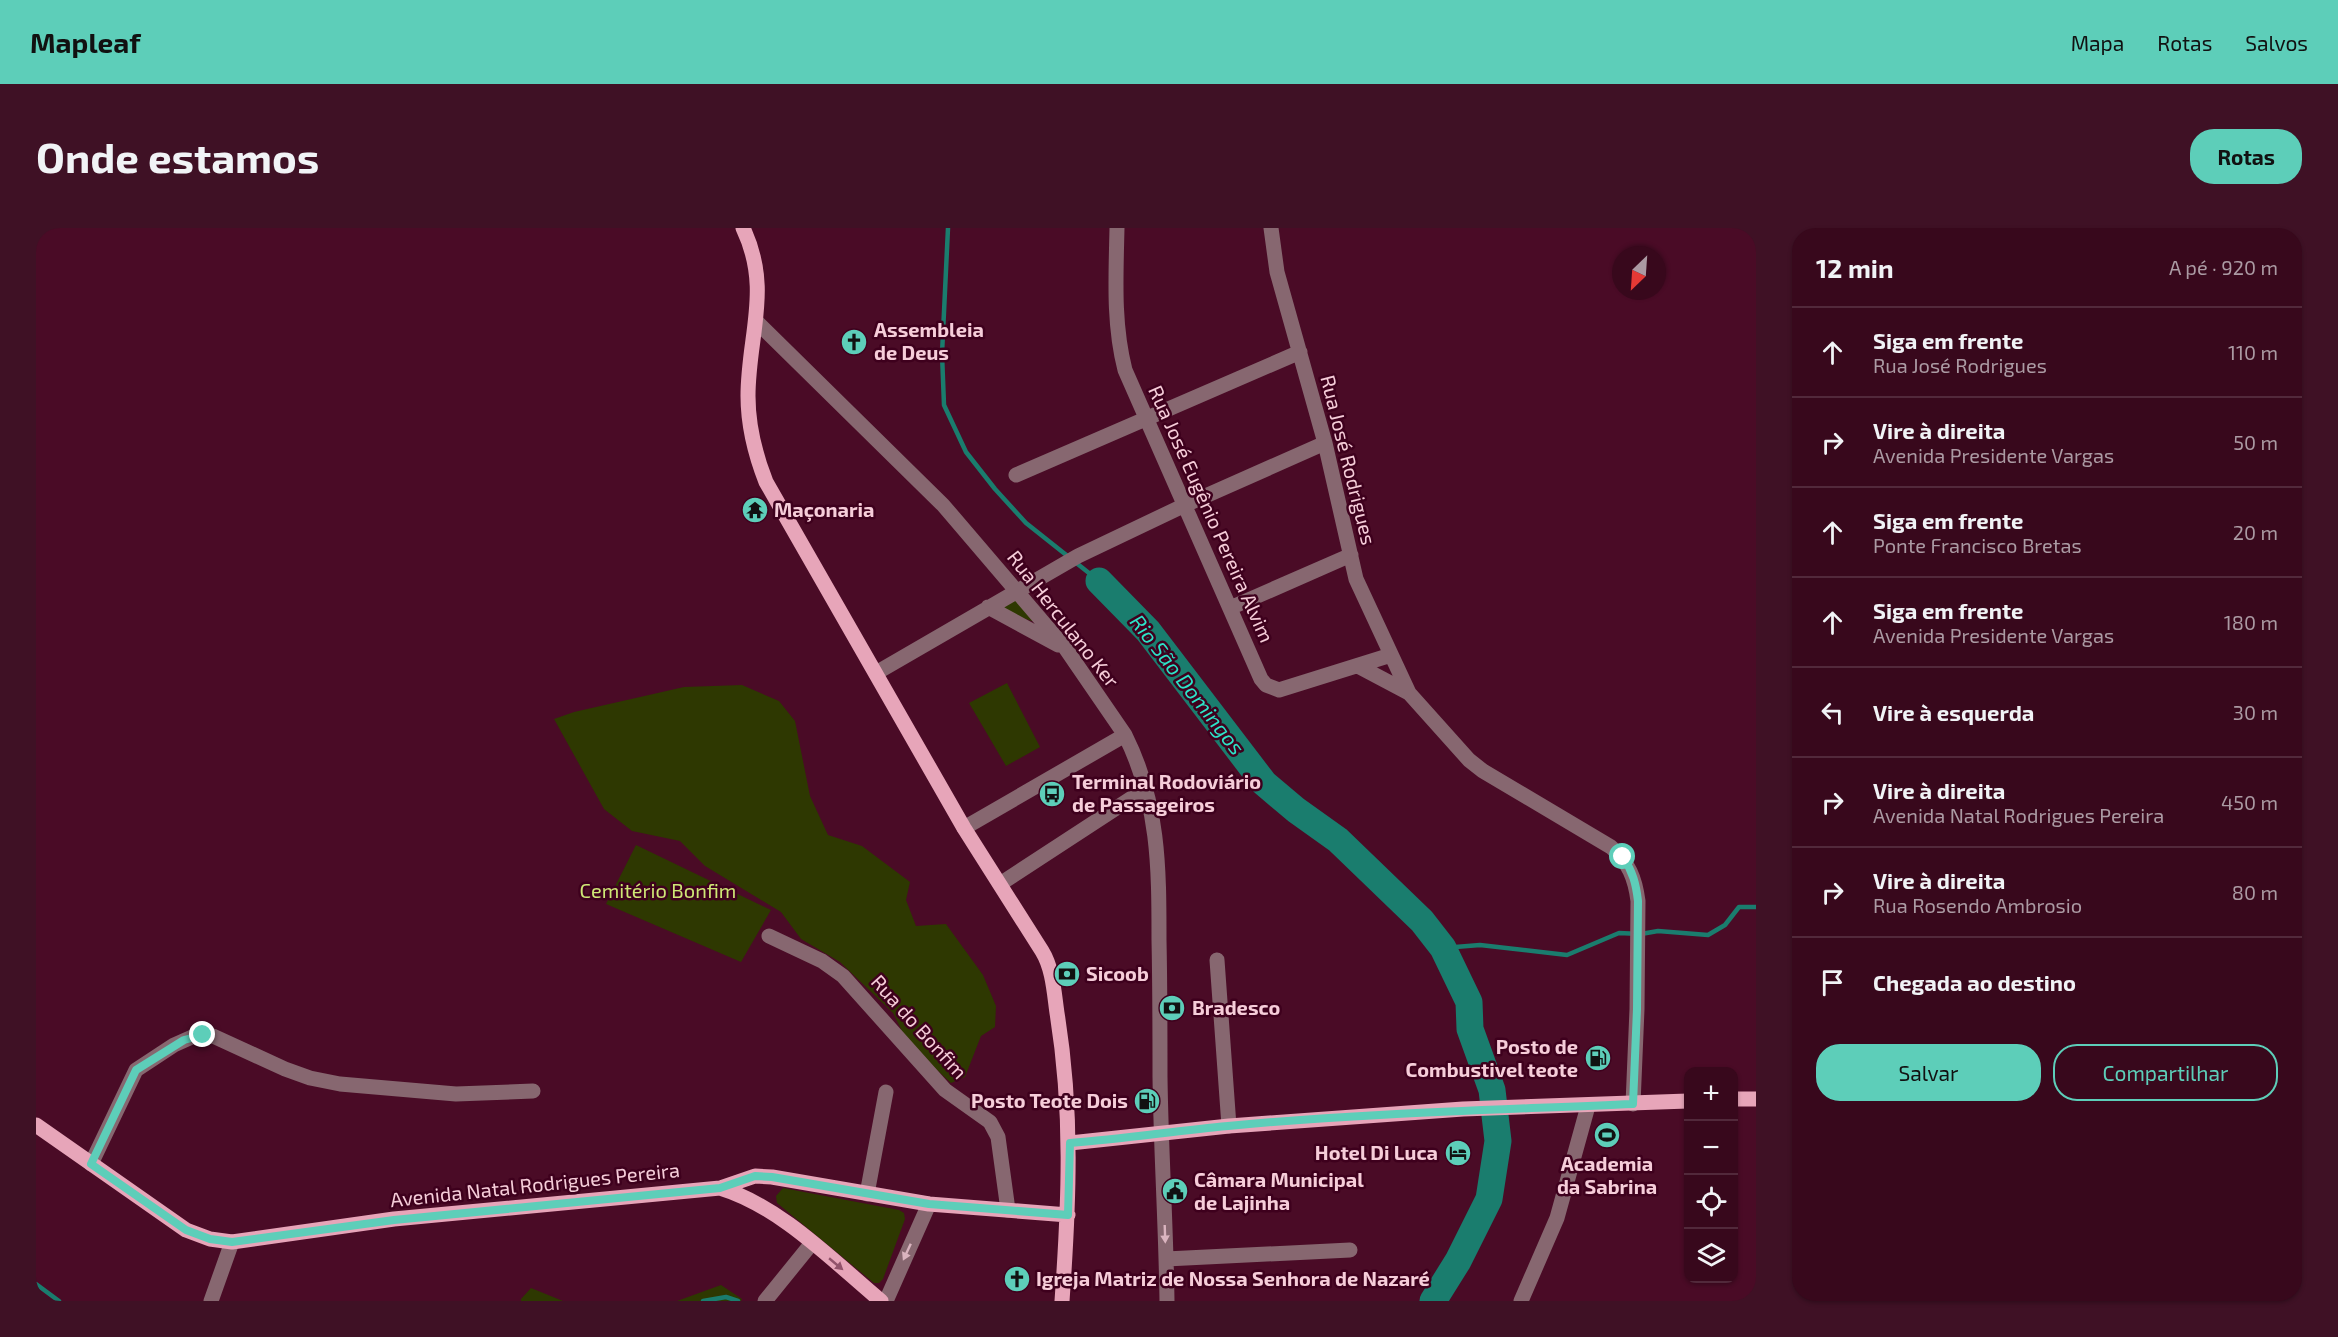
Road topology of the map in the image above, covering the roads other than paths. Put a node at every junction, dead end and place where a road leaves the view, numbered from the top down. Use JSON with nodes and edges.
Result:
{"nodes":[{"id":1,"x":743,"y":228,"type":"edge"},
{"id":2,"x":1117,"y":228,"type":"edge"},
{"id":3,"x":1271,"y":228,"type":"edge"},
{"id":4,"x":757,"y":322,"type":"junction"},
{"id":5,"x":1300,"y":352,"type":"junction"},
{"id":6,"x":1144,"y":418,"type":"junction"},
{"id":7,"x":1325,"y":443,"type":"junction"},
{"id":8,"x":1016,"y":475,"type":"dead end"},
{"id":9,"x":1185,"y":505,"type":"junction"},
{"id":10,"x":1351,"y":555,"type":"junction"},
{"id":11,"x":1018,"y":592,"type":"junction"},
{"id":12,"x":988,"y":607,"type":"junction"},
{"id":13,"x":1230,"y":608,"type":"junction"},
{"id":14,"x":1066,"y":649,"type":"junction"},
{"id":15,"x":1391,"y":655,"type":"junction"},
{"id":16,"x":1358,"y":666,"type":"junction"},
{"id":17,"x":876,"y":673,"type":"junction"},
{"id":18,"x":1409,"y":693,"type":"junction"},
{"id":19,"x":1125,"y":735,"type":"junction"},
{"id":20,"x":1147,"y":788,"type":"junction"},
{"id":21,"x":964,"y":828,"type":"junction"},
{"id":22,"x":1000,"y":884,"type":"junction"},
{"id":23,"x":769,"y":936,"type":"dead end"},
{"id":24,"x":1217,"y":960,"type":"dead end"},
{"id":25,"x":533,"y":1091,"type":"dead end"},
{"id":26,"x":886,"y":1092,"type":"dead end"},
{"id":27,"x":1756,"y":1099,"type":"edge"},
{"id":28,"x":1738,"y":1100,"type":"edge"},
{"id":29,"x":1684,"y":1101,"type":"edge"},
{"id":30,"x":1633,"y":1104,"type":"junction"},
{"id":31,"x":1588,"y":1106,"type":"junction"},
{"id":32,"x":36,"y":1125,"type":"edge"},
{"id":33,"x":1229,"y":1126,"type":"junction"},
{"id":34,"x":1161,"y":1134,"type":"junction"},
{"id":35,"x":1070,"y":1143,"type":"junction"},
{"id":36,"x":91,"y":1164,"type":"junction"},
{"id":37,"x":755,"y":1176,"type":"junction"},
{"id":38,"x":720,"y":1188,"type":"junction"},
{"id":39,"x":867,"y":1194,"type":"junction"},
{"id":40,"x":757,"y":1202,"type":"junction"},
{"id":41,"x":929,"y":1204,"type":"junction"},
{"id":42,"x":1008,"y":1210,"type":"junction"},
{"id":43,"x":1068,"y":1215,"type":"junction"},
{"id":44,"x":232,"y":1242,"type":"junction"},
{"id":45,"x":812,"y":1243,"type":"junction"},
{"id":46,"x":1350,"y":1250,"type":"dead end"},
{"id":47,"x":1166,"y":1259,"type":"junction"},
{"id":48,"x":211,"y":1301,"type":"edge"},
{"id":49,"x":765,"y":1301,"type":"edge"},
{"id":50,"x":881,"y":1301,"type":"edge"},
{"id":51,"x":886,"y":1301,"type":"edge"},
{"id":52,"x":1062,"y":1301,"type":"edge"},
{"id":53,"x":1167,"y":1301,"type":"edge"},
{"id":54,"x":1521,"y":1301,"type":"edge"}],
"edges":[{"from":1,"to":4,"type":"main road"},
{"from":2,"to":6,"type":"street","name":"Rua José Eugênio Pereira Alvim"},
{"from":3,"to":5,"type":"street","name":"Rua José Rodrigues"},
{"from":4,"to":11,"type":"street","name":"Rua Herculano Ker"},
{"from":4,"to":17,"type":"main road"},
{"from":5,"to":6,"type":"street"},
{"from":5,"to":7,"type":"street","name":"Rua José Rodrigues"},
{"from":6,"to":8,"type":"street"},
{"from":6,"to":9,"type":"street","name":"Rua José Eugênio Pereira Alvim"},
{"from":7,"to":9,"type":"street"},
{"from":7,"to":10,"type":"street","name":"Rua José Rodrigues"},
{"from":9,"to":11,"type":"street"},
{"from":9,"to":13,"type":"street","name":"Rua José Eugênio Pereira Alvim"},
{"from":10,"to":13,"type":"street"},
{"from":10,"to":15,"type":"street","name":"Rua José Rodrigues"},
{"from":11,"to":12,"type":"street"},
{"from":11,"to":14,"type":"street","name":"Rua Herculano Ker"},
{"from":12,"to":14,"type":"street"},
{"from":12,"to":17,"type":"street"},
{"from":13,"to":16,"type":"street","name":"Rua José Eugênio Pereira Alvim"},
{"from":14,"to":19,"type":"street","name":"Rua Herculano Ker"},
{"from":15,"to":16,"type":"street","name":"Rua José Eugênio Pereira Alvim"},
{"from":15,"to":18,"type":"street","name":"Rua José Rodrigues"},
{"from":16,"to":18,"type":"street","name":"Rua José Rodrigues"},
{"from":17,"to":21,"type":"main road"},
{"from":18,"to":30,"type":"street","name":"Rua José Rodrigues"},
{"from":19,"to":20,"type":"street","name":"Rua Herculano Ker"},
{"from":19,"to":21,"type":"street"},
{"from":20,"to":22,"type":"street"},
{"from":20,"to":34,"type":"street","name":"Rua Herculano Ker"},
{"from":21,"to":22,"type":"main road"},
{"from":22,"to":35,"type":"main road"},
{"from":23,"to":42,"type":"street","name":"Rua do Bonfim"},
{"from":24,"to":33,"type":"street"},
{"from":25,"to":36,"type":"street"},
{"from":26,"to":39,"type":"street"},
{"from":27,"to":28,"type":"main road"},
{"from":29,"to":30,"type":"main road"},
{"from":30,"to":31,"type":"main road"},
{"from":31,"to":33,"type":"main road"},
{"from":31,"to":54,"type":"street"},
{"from":32,"to":36,"type":"main road","name":"Avenida Natal Rodrigues Pereira"},
{"from":33,"to":34,"type":"main road"},
{"from":34,"to":35,"type":"main road"},
{"from":34,"to":47,"type":"street","name":"Rua Herculano Ker","one_way":true},
{"from":35,"to":43,"type":"main road"},
{"from":36,"to":44,"type":"main road","name":"Avenida Natal Rodrigues Pereira"},
{"from":37,"to":38,"type":"main road","name":"Avenida Natal Rodrigues Pereira"},
{"from":37,"to":39,"type":"main road","name":"Avenida Natal Rodrigues Pereira"},
{"from":37,"to":40,"type":"main road"},
{"from":38,"to":40,"type":"main road"},
{"from":38,"to":44,"type":"main road","name":"Avenida Natal Rodrigues Pereira"},
{"from":39,"to":41,"type":"main road","name":"Avenida Natal Rodrigues Pereira"},
{"from":40,"to":45,"type":"main road"},
{"from":41,"to":42,"type":"main road","name":"Avenida Natal Rodrigues Pereira"},
{"from":41,"to":51,"type":"street","one_way":true},
{"from":42,"to":43,"type":"main road","name":"Avenida Natal Rodrigues Pereira"},
{"from":43,"to":52,"type":"main road"},
{"from":44,"to":48,"type":"street"},
{"from":45,"to":49,"type":"street"},
{"from":45,"to":50,"type":"main road","one_way":true},
{"from":46,"to":47,"type":"street"},
{"from":47,"to":53,"type":"street","name":"Rua Herculano Ker"}]}
